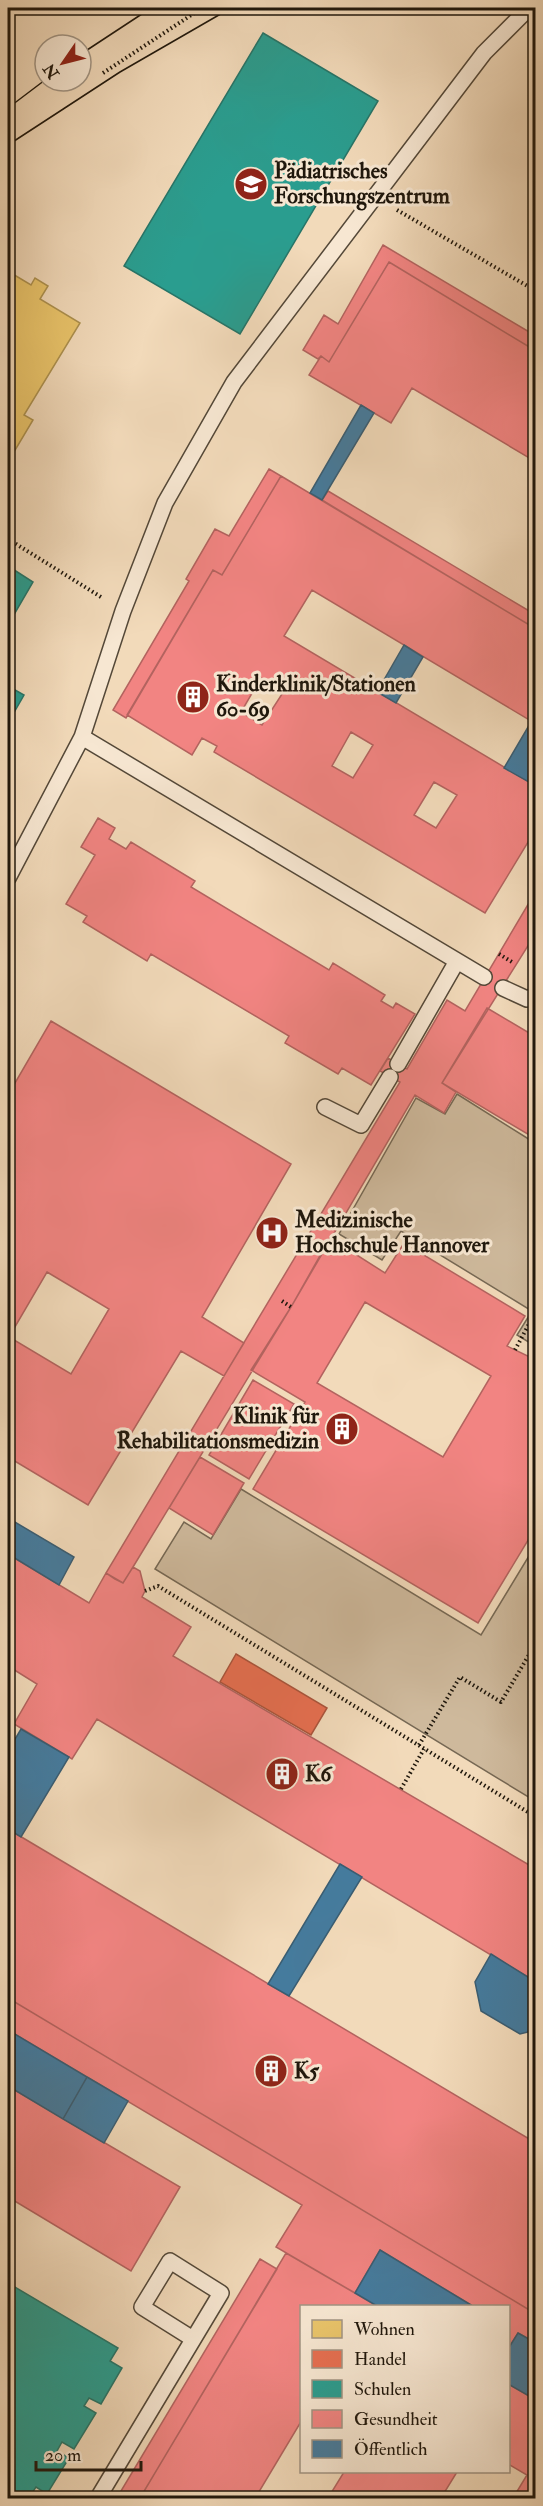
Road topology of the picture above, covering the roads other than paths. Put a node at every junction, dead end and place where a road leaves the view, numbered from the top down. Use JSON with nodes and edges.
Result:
{"nodes":[{"id":1,"x":529,"y":8,"type":"edge"},
{"id":2,"x":82,"y":737,"type":"junction"},
{"id":3,"x":8,"y":878,"type":"edge"},
{"id":4,"x":457,"y":961,"type":"junction"},
{"id":5,"x":484,"y":977,"type":"dead end"},
{"id":6,"x":503,"y":988,"type":"dead end"},
{"id":7,"x":536,"y":995,"type":"edge"},
{"id":8,"x":325,"y":1107,"type":"dead end"},
{"id":9,"x":193,"y":2339,"type":"junction"},
{"id":10,"x":98,"y":2499,"type":"edge"}],
"edges":[{"from":1,"to":2,"type":"lane"},
{"from":2,"to":3,"type":"lane"},
{"from":2,"to":4,"type":"lane"},
{"from":4,"to":5,"type":"lane"},
{"from":4,"to":8,"type":"lane"},
{"from":6,"to":7,"type":"lane"},
{"from":9,"to":9,"type":"lane"},
{"from":9,"to":10,"type":"lane"}]}
